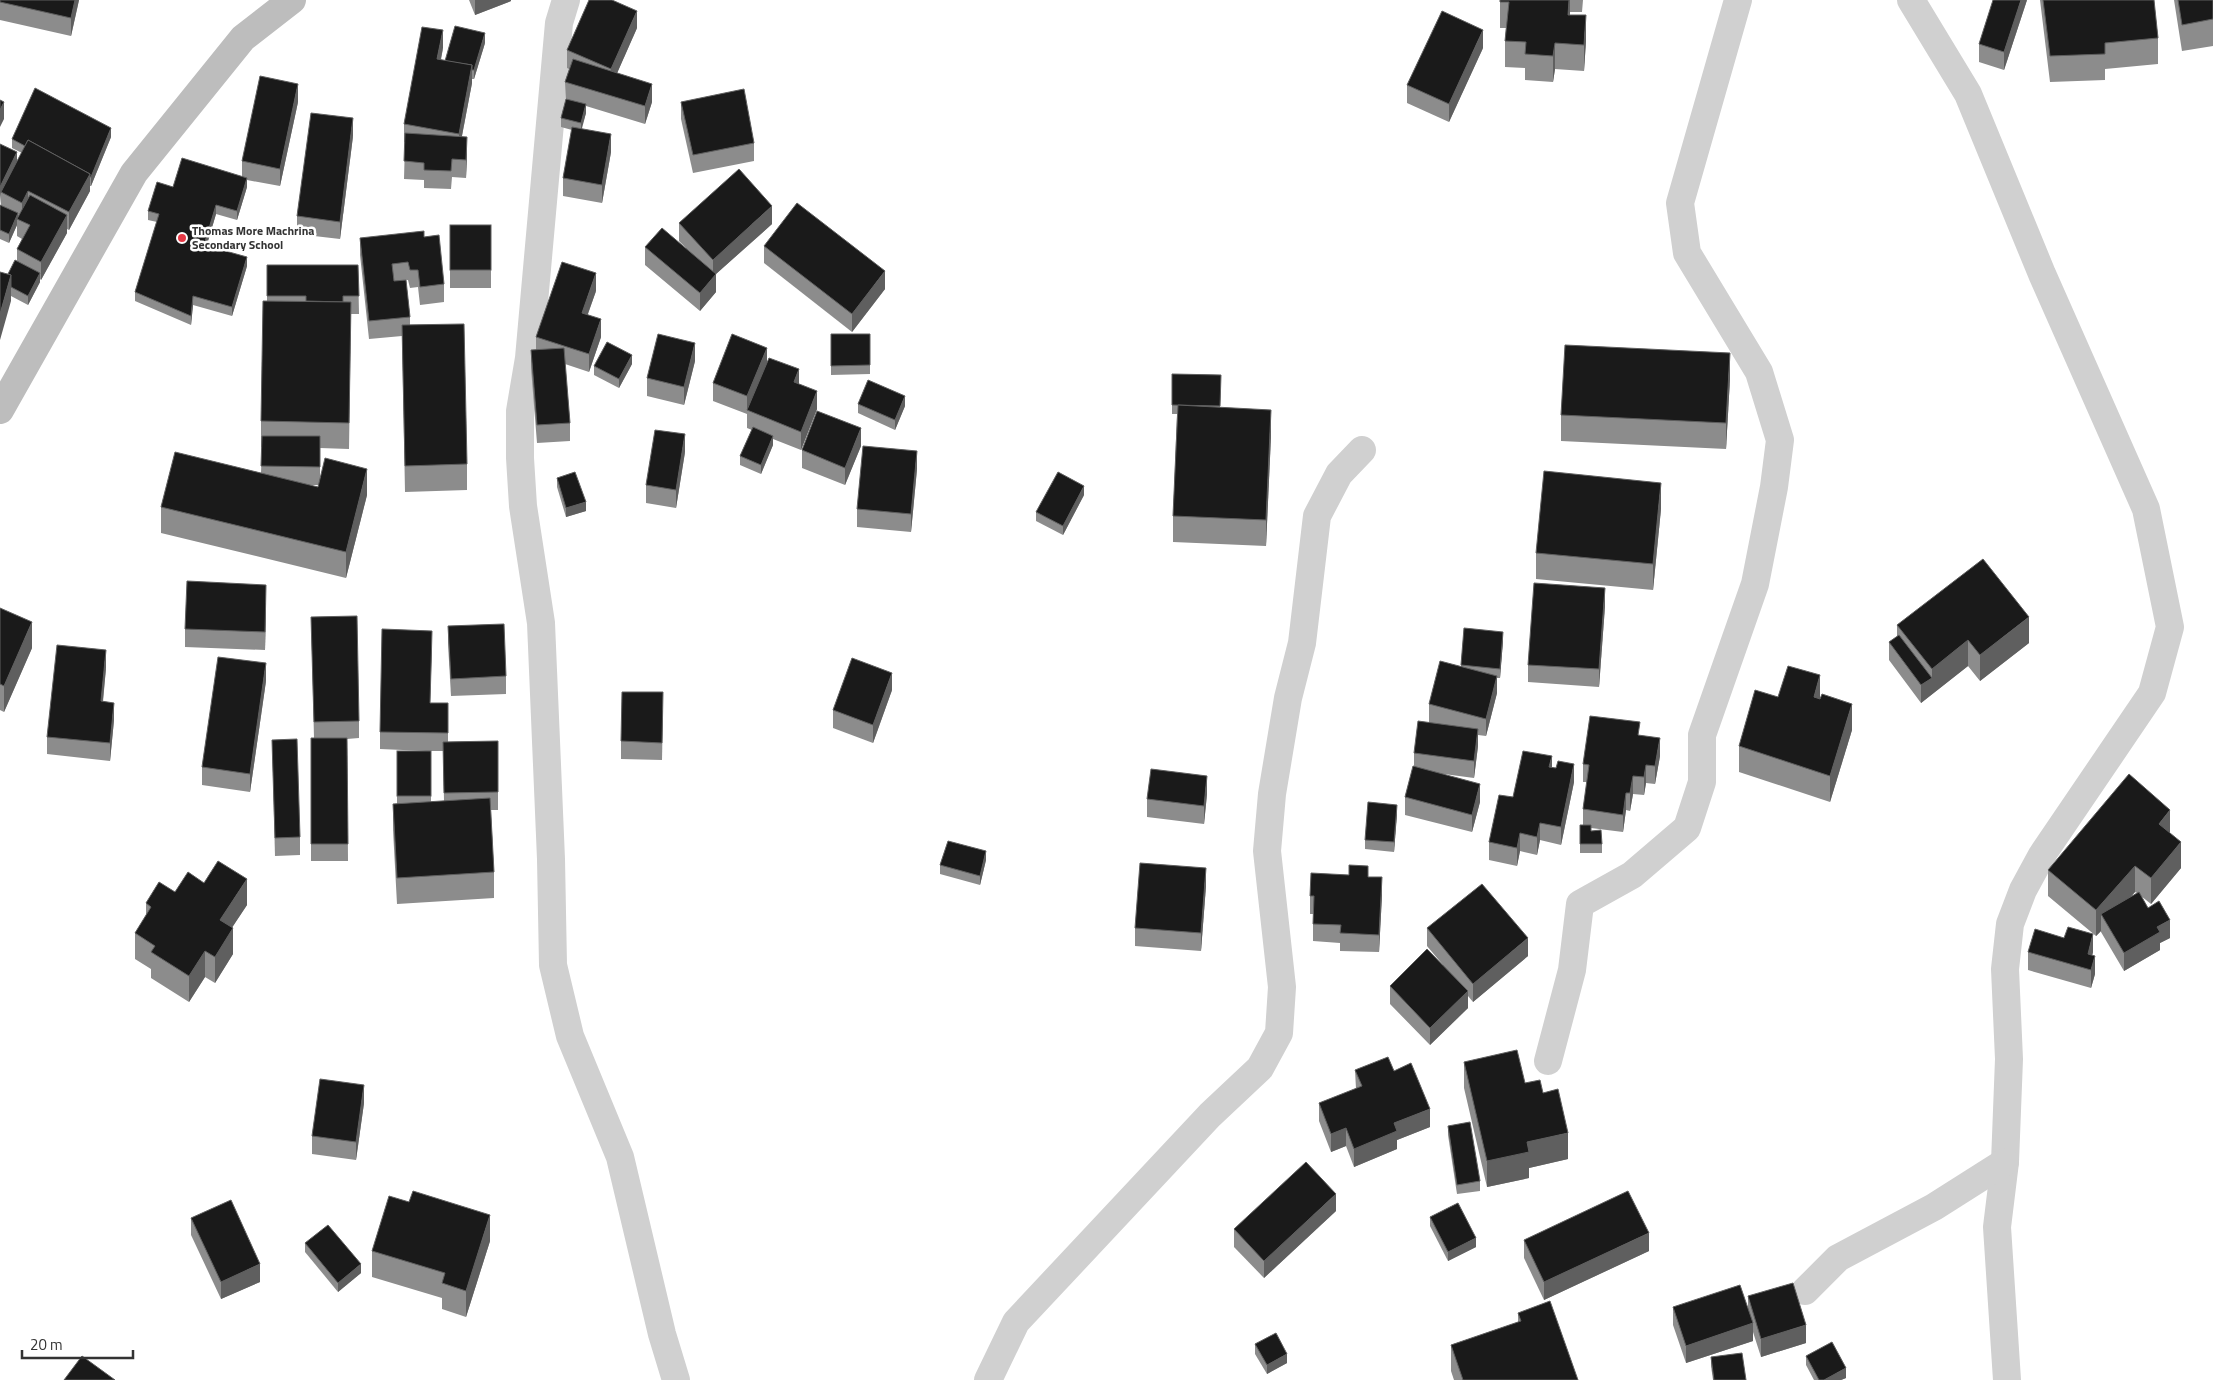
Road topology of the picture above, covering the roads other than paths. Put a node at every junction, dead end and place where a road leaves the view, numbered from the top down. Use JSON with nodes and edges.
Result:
{"nodes":[{"id":1,"x":292,"y":0,"type":"edge"},
{"id":2,"x":566,"y":0,"type":"edge"},
{"id":3,"x":1738,"y":0,"type":"edge"},
{"id":4,"x":1911,"y":0,"type":"edge"},
{"id":5,"x":0,"y":410,"type":"edge"},
{"id":6,"x":1362,"y":450,"type":"dead end"},
{"id":7,"x":1548,"y":1061,"type":"dead end"},
{"id":8,"x":2005,"y":1162,"type":"junction"},
{"id":9,"x":1805,"y":1291,"type":"dead end"},
{"id":10,"x":676,"y":1380,"type":"edge"},
{"id":11,"x":988,"y":1380,"type":"edge"},
{"id":12,"x":2007,"y":1380,"type":"edge"}],
"edges":[{"from":1,"to":5,"type":"street"},
{"from":2,"to":10,"type":"street"},
{"from":3,"to":7,"type":"street"},
{"from":4,"to":8,"type":"street"},
{"from":6,"to":11,"type":"street"},
{"from":8,"to":9,"type":"street"},
{"from":8,"to":12,"type":"street"}]}
